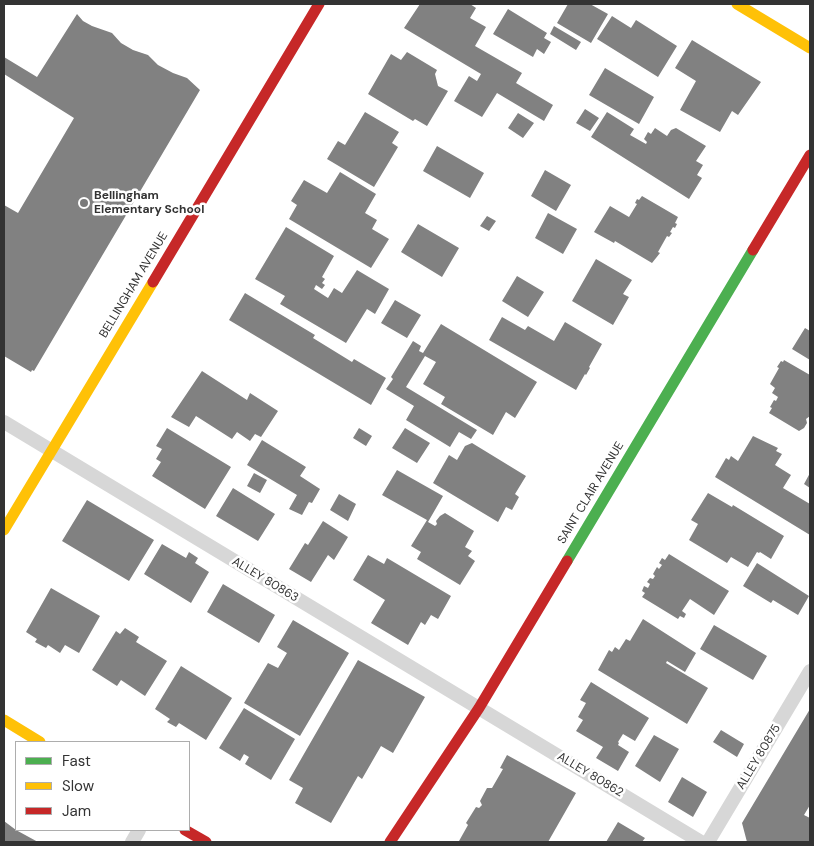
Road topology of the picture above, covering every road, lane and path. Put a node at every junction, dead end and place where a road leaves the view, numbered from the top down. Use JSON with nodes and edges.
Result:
{"nodes":[{"id":1,"x":319,"y":4,"type":"edge"},
{"id":2,"x":737,"y":4,"type":"edge"},
{"id":3,"x":810,"y":48,"type":"edge"},
{"id":4,"x":810,"y":155,"type":"edge"},
{"id":5,"x":4,"y":422,"type":"edge"},
{"id":6,"x":51,"y":451,"type":"junction"},
{"id":7,"x":4,"y":530,"type":"edge"},
{"id":8,"x":810,"y":672,"type":"edge"},
{"id":9,"x":479,"y":708,"type":"junction"},
{"id":10,"x":4,"y":720,"type":"edge"},
{"id":11,"x":38,"y":741,"type":"edge"},
{"id":12,"x":138,"y":831,"type":"edge"},
{"id":13,"x":187,"y":831,"type":"edge"},
{"id":14,"x":132,"y":842,"type":"edge"},
{"id":15,"x":206,"y":842,"type":"edge"},
{"id":16,"x":390,"y":842,"type":"edge"},
{"id":17,"x":701,"y":842,"type":"edge"},
{"id":18,"x":708,"y":842,"type":"edge"}],
"edges":[{"from":1,"to":6,"type":"street","name":"BELLINGHAM AVENUE"},
{"from":2,"to":3,"type":"street"},
{"from":4,"to":9,"type":"street","name":"SAINT CLAIR AVENUE"},
{"from":5,"to":6,"type":"lane","name":"ALLEY 80863"},
{"from":6,"to":7,"type":"street","name":"BELLINGHAM AVENUE"},
{"from":6,"to":9,"type":"lane","name":"ALLEY 80863"},
{"from":8,"to":18,"type":"lane","name":"ALLEY 80875"},
{"from":9,"to":16,"type":"street","name":"SAINT CLAIR AVENUE"},
{"from":9,"to":17,"type":"lane","name":"ALLEY 80862"},
{"from":10,"to":11,"type":"street"},
{"from":12,"to":14,"type":"lane"},
{"from":13,"to":15,"type":"street"}]}
